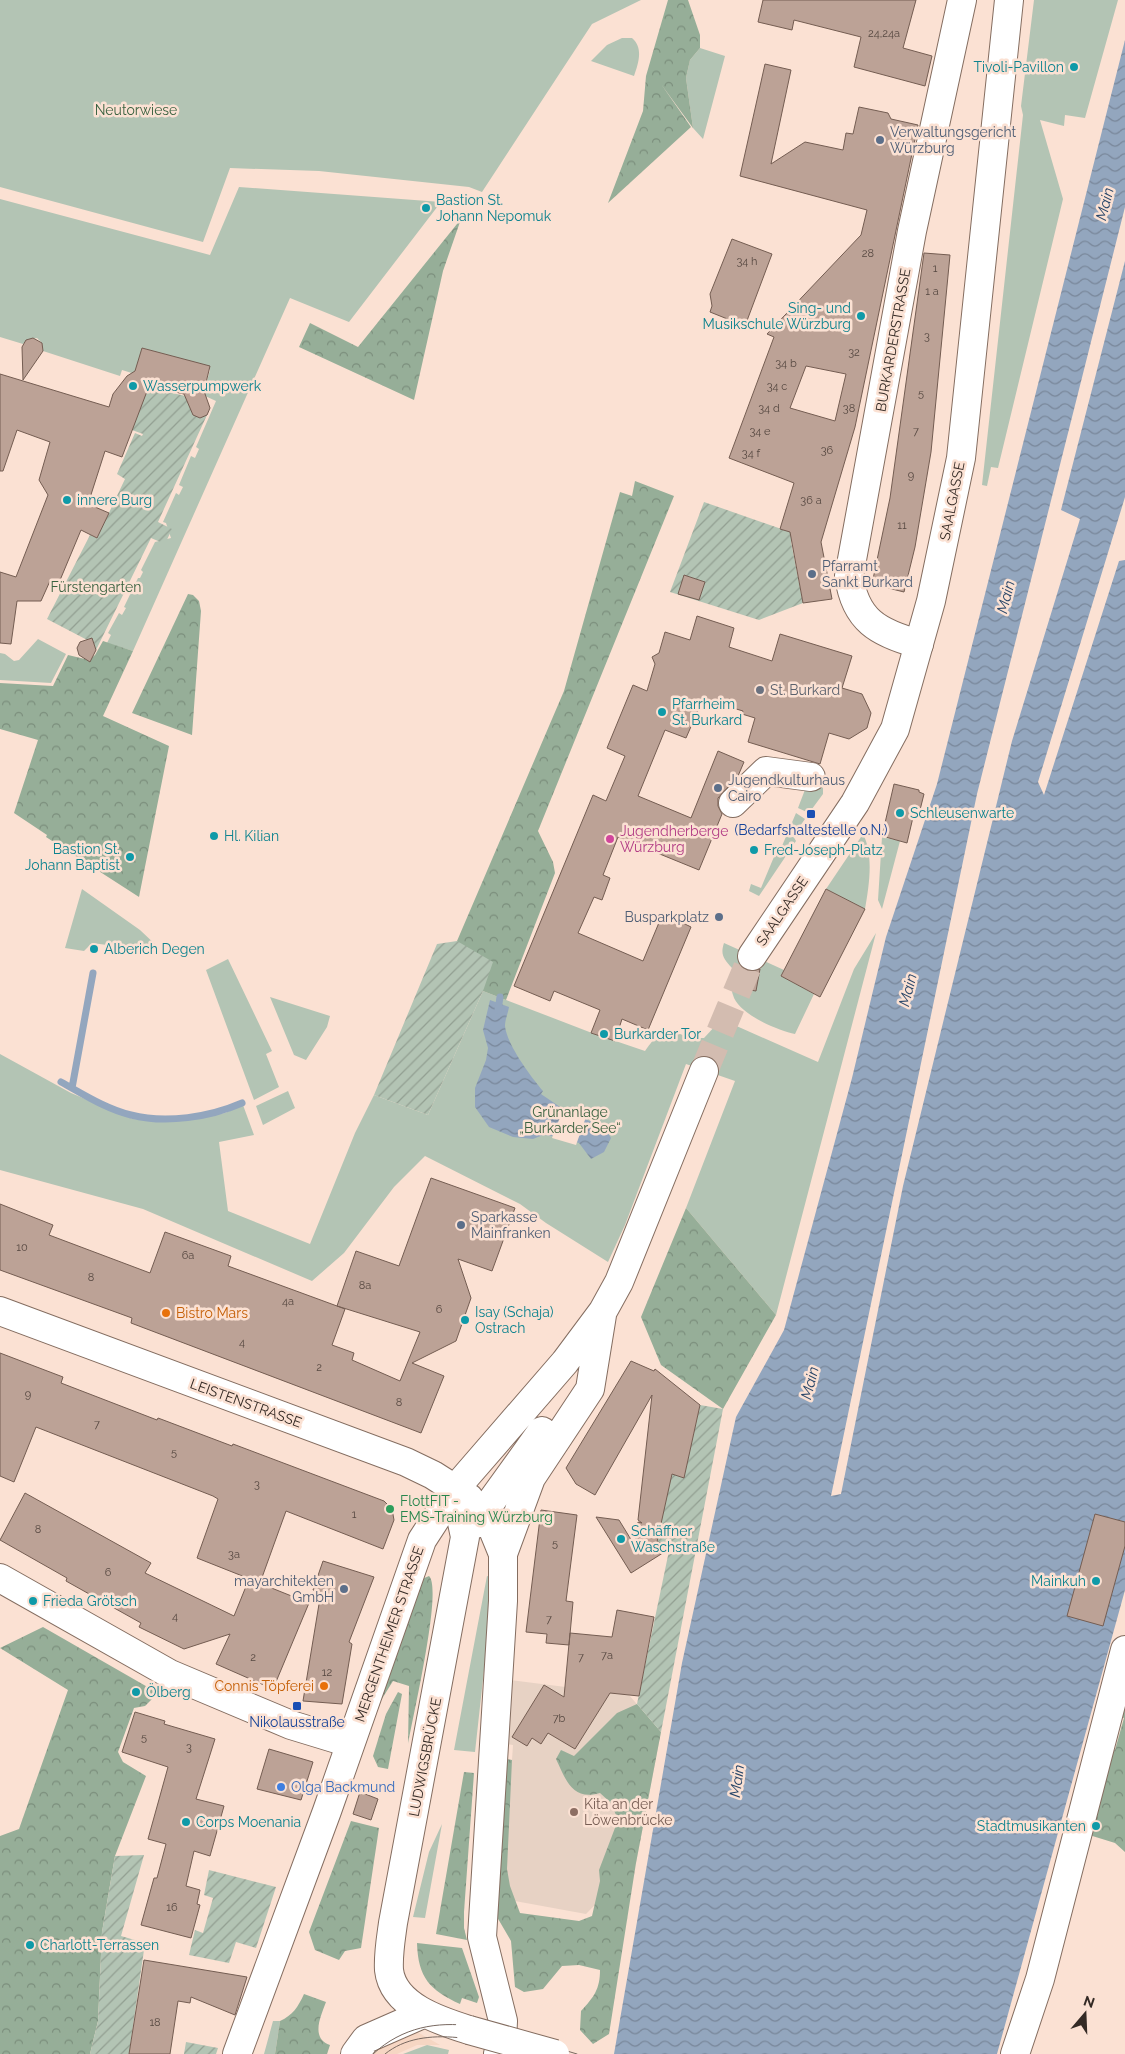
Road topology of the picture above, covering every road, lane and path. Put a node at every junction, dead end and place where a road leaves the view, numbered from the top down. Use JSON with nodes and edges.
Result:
{"nodes":[{"id":1,"x":962,"y":0,"type":"edge"},
{"id":2,"x":1009,"y":0,"type":"edge"},
{"id":3,"x":919,"y":644,"type":"junction"},
{"id":4,"x":811,"y":777,"type":"dead end"},
{"id":5,"x":734,"y":803,"type":"dead end"},
{"id":6,"x":752,"y":956,"type":"tunnel mouth"},
{"id":7,"x":704,"y":1070,"type":"tunnel mouth"},
{"id":8,"x":0,"y":1311,"type":"edge"},
{"id":9,"x":603,"y":1311,"type":"junction"},
{"id":10,"x":596,"y":1350,"type":"junction"},
{"id":11,"x":455,"y":1489,"type":"junction"},
{"id":12,"x":485,"y":1510,"type":"junction"},
{"id":13,"x":465,"y":1537,"type":"junction"},
{"id":14,"x":502,"y":1554,"type":"junction"},
{"id":15,"x":0,"y":1578,"type":"edge"},
{"id":16,"x":1125,"y":1650,"type":"edge"},
{"id":17,"x":350,"y":1743,"type":"junction"},
{"id":18,"x":423,"y":2014,"type":"junction"},
{"id":19,"x":237,"y":2054,"type":"edge"},
{"id":20,"x":355,"y":2054,"type":"edge"},
{"id":21,"x":498,"y":2054,"type":"edge"},
{"id":22,"x":555,"y":2054,"type":"edge"},
{"id":23,"x":1016,"y":2054,"type":"edge"}],
"edges":[{"from":1,"to":3,"type":"main road","name":"BURKARDERSTRASSE"},
{"from":2,"to":3,"type":"main road","name":"SAALGASSE"},
{"from":3,"to":6,"type":"main road","name":"SAALGASSE"},
{"from":4,"to":5,"type":"main road"},
{"from":7,"to":9,"type":"main road"},
{"from":8,"to":11,"type":"main road","name":"LEISTENSTRASSE"},
{"from":9,"to":10,"type":"main road"},
{"from":9,"to":11,"type":"main road","name":"MERGENTHEIMER STRASSE"},
{"from":10,"to":12,"type":"main road"},
{"from":10,"to":14,"type":"main road"},
{"from":11,"to":12,"type":"main road","name":"LEISTENSTRASSE"},
{"from":11,"to":13,"type":"main road","name":"LUDWIGSBRÜCKE"},
{"from":11,"to":17,"type":"main road","name":"MERGENTHEIMER STRASSE"},
{"from":12,"to":13,"type":"main road"},
{"from":12,"to":14,"type":"main road"},
{"from":13,"to":18,"type":"main road","name":"LUDWIGSBRÜCKE"},
{"from":14,"to":21,"type":"main road"},
{"from":15,"to":17,"type":"main road"},
{"from":16,"to":23,"type":"main road"},
{"from":17,"to":19,"type":"main road","name":"MERGENTHEIMER STRASSE"},
{"from":18,"to":20,"type":"main road"},
{"from":18,"to":22,"type":"main road","name":"LUDWIGSBRÜCKE","bridge":true}]}
